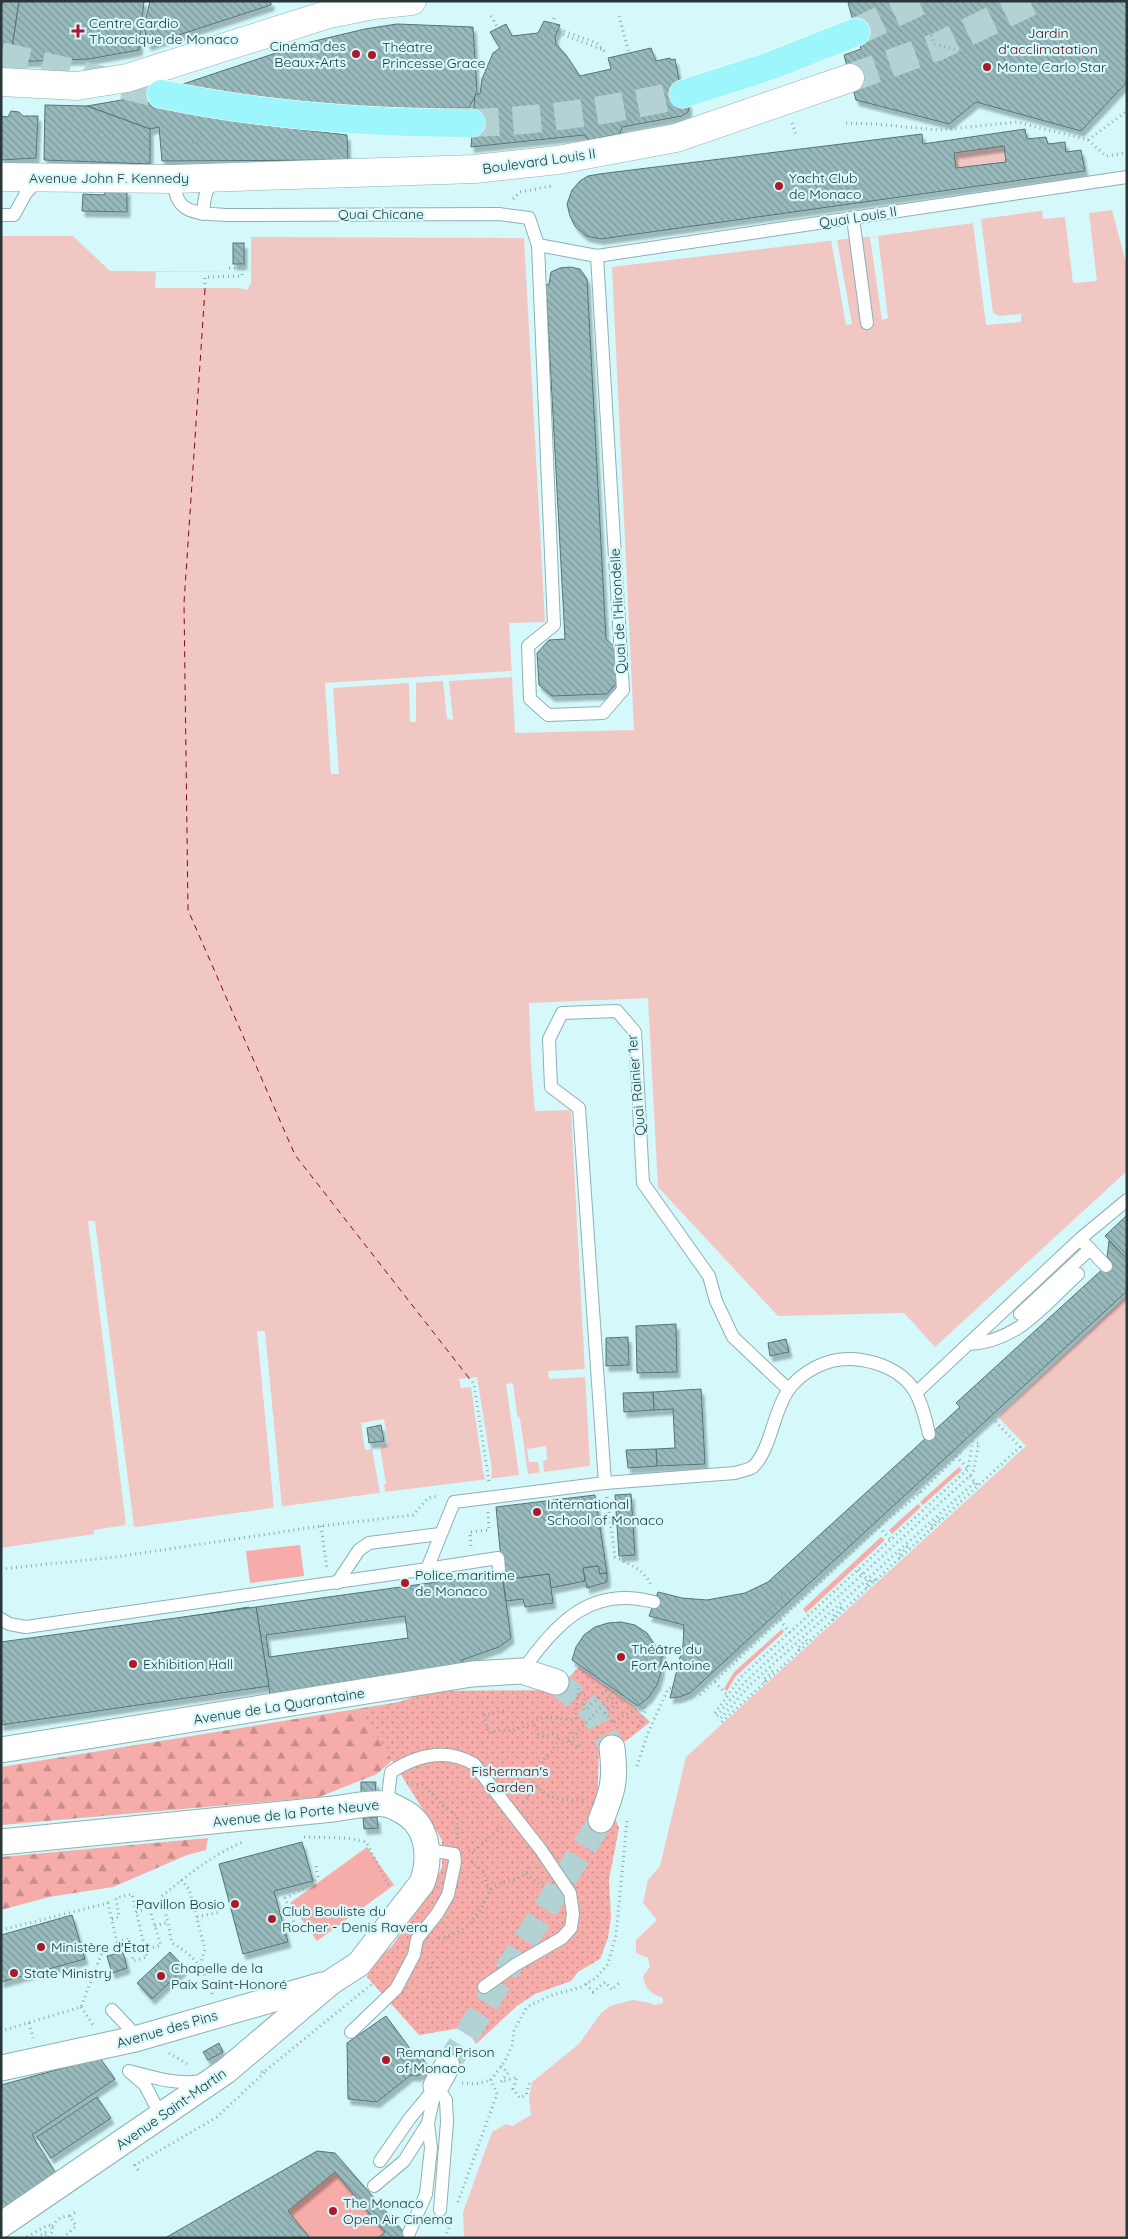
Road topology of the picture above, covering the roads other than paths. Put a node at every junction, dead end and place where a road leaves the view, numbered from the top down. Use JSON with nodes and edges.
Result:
{"nodes":[{"id":1,"x":412,"y":1,"type":"edge"},
{"id":2,"x":856,"y":32,"type":"tunnel mouth"},
{"id":3,"x":850,"y":78,"type":"tunnel mouth"},
{"id":4,"x":1,"y":82,"type":"edge"},
{"id":5,"x":682,"y":94,"type":"tunnel mouth"},
{"id":6,"x":159,"y":109,"type":"tunnel mouth"},
{"id":7,"x":470,"y":123,"type":"tunnel mouth"},
{"id":8,"x":1,"y":177,"type":"edge"},
{"id":9,"x":41,"y":177,"type":"junction"},
{"id":10,"x":217,"y":178,"type":"junction"},
{"id":11,"x":1123,"y":178,"type":"edge"},
{"id":12,"x":174,"y":179,"type":"junction"},
{"id":13,"x":203,"y":214,"type":"junction"},
{"id":14,"x":1,"y":216,"type":"edge"},
{"id":15,"x":853,"y":218,"type":"junction"},
{"id":16,"x":538,"y":245,"type":"junction"},
{"id":17,"x":597,"y":256,"type":"junction"},
{"id":18,"x":867,"y":323,"type":"dead end"},
{"id":19,"x":1127,"y":1200,"type":"edge"},
{"id":20,"x":1080,"y":1239,"type":"junction"},
{"id":21,"x":1090,"y":1249,"type":"junction"},
{"id":22,"x":1106,"y":1266,"type":"dead end"},
{"id":23,"x":1078,"y":1274,"type":"dead end"},
{"id":24,"x":1020,"y":1314,"type":"dead end"},
{"id":25,"x":968,"y":1344,"type":"junction"},
{"id":26,"x":787,"y":1388,"type":"junction"},
{"id":27,"x":917,"y":1392,"type":"junction"},
{"id":28,"x":930,"y":1434,"type":"dead end"},
{"id":29,"x":605,"y":1483,"type":"junction"},
{"id":30,"x":440,"y":1534,"type":"junction"},
{"id":31,"x":427,"y":1569,"type":"junction"},
{"id":32,"x":499,"y":1569,"type":"dead end"},
{"id":33,"x":333,"y":1583,"type":"junction"},
{"id":34,"x":654,"y":1602,"type":"dead end"},
{"id":35,"x":1,"y":1619,"type":"edge"},
{"id":36,"x":522,"y":1671,"type":"junction"},
{"id":37,"x":566,"y":1677,"type":"tunnel mouth"},
{"id":38,"x":612,"y":1748,"type":"tunnel mouth"},
{"id":39,"x":1,"y":1750,"type":"edge"},
{"id":40,"x":387,"y":1804,"type":"junction"},
{"id":41,"x":595,"y":1810,"type":"tunnel mouth"},
{"id":42,"x":1,"y":1842,"type":"edge"},
{"id":43,"x":428,"y":1850,"type":"junction"},
{"id":44,"x":331,"y":1982,"type":"junction"},
{"id":45,"x":484,"y":1987,"type":"dead end"},
{"id":46,"x":112,"y":2010,"type":"dead end"},
{"id":47,"x":351,"y":2032,"type":"dead end"},
{"id":48,"x":136,"y":2039,"type":"junction"},
{"id":49,"x":1,"y":2068,"type":"edge"},
{"id":50,"x":442,"y":2076,"type":"junction"},
{"id":51,"x":214,"y":2080,"type":"junction"},
{"id":52,"x":161,"y":2116,"type":"junction"},
{"id":53,"x":428,"y":2123,"type":"junction"},
{"id":54,"x":380,"y":2161,"type":"dead end"},
{"id":55,"x":374,"y":2186,"type":"dead end"},
{"id":56,"x":440,"y":2210,"type":"dead end"},
{"id":57,"x":12,"y":2233,"type":"edge"},
{"id":58,"x":409,"y":2233,"type":"dead end"}],
"edges":[{"from":1,"to":4,"type":"main road"},
{"from":2,"to":5,"type":"main road"},
{"from":3,"to":10,"type":"main road","name":"Boulevard Louis II"},
{"from":6,"to":7,"type":"main road"},
{"from":8,"to":9,"type":"main road","name":"Avenue John F. Kennedy"},
{"from":9,"to":12,"type":"main road","name":"Avenue John F. Kennedy"},
{"from":9,"to":14,"type":"lane"},
{"from":10,"to":12,"type":"main road","name":"Avenue John F. Kennedy"},
{"from":10,"to":13,"type":"lane"},
{"from":11,"to":15,"type":"lane","name":"Quai Louis II"},
{"from":12,"to":13,"type":"lane"},
{"from":13,"to":16,"type":"lane","name":"Quai Chicane"},
{"from":15,"to":17,"type":"lane","name":"Quai Louis II"},
{"from":15,"to":18,"type":"lane"},
{"from":16,"to":17,"type":"lane","name":"Quai Louis II"},
{"from":16,"to":17,"type":"lane","name":"Quai de l’Hirondelle"},
{"from":19,"to":20,"type":"lane"},
{"from":20,"to":21,"type":"lane"},
{"from":20,"to":25,"type":"lane"},
{"from":21,"to":22,"type":"lane"},
{"from":21,"to":24,"type":"lane"},
{"from":23,"to":25,"type":"lane"},
{"from":25,"to":27,"type":"lane"},
{"from":26,"to":27,"type":"lane"},
{"from":26,"to":29,"type":"lane"},
{"from":26,"to":29,"type":"lane","name":"Quai Rainier 1er"},
{"from":27,"to":28,"type":"lane"},
{"from":29,"to":30,"type":"lane"},
{"from":30,"to":31,"type":"lane"},
{"from":30,"to":33,"type":"lane"},
{"from":31,"to":32,"type":"lane"},
{"from":31,"to":33,"type":"lane"},
{"from":33,"to":35,"type":"lane"},
{"from":34,"to":36,"type":"lane"},
{"from":36,"to":37,"type":"street","name":"Avenue de La Quarantaine"},
{"from":36,"to":39,"type":"street","name":"Avenue de La Quarantaine"},
{"from":38,"to":41,"type":"street"},
{"from":40,"to":42,"type":"street","name":"Avenue de la Porte Neuve"},
{"from":40,"to":43,"type":"street","name":"Avenue de la Porte Neuve"},
{"from":40,"to":45,"type":"lane"},
{"from":43,"to":44,"type":"street","name":"Avenue de la Porte Neuve"},
{"from":43,"to":47,"type":"lane"},
{"from":44,"to":48,"type":"street","name":"Avenue des Pins"},
{"from":44,"to":51,"type":"street","name":"Avenue Saint-Martin"},
{"from":46,"to":48,"type":"lane"},
{"from":48,"to":49,"type":"street","name":"Avenue des Pins"},
{"from":50,"to":53,"type":"lane"},
{"from":50,"to":54,"type":"lane"},
{"from":50,"to":56,"type":"lane"},
{"from":51,"to":52,"type":"street","name":"Avenue Saint-Martin"},
{"from":51,"to":52,"type":"lane"},
{"from":52,"to":57,"type":"street","name":"Avenue Saint-Martin"},
{"from":53,"to":55,"type":"lane"},
{"from":53,"to":58,"type":"lane"}]}
